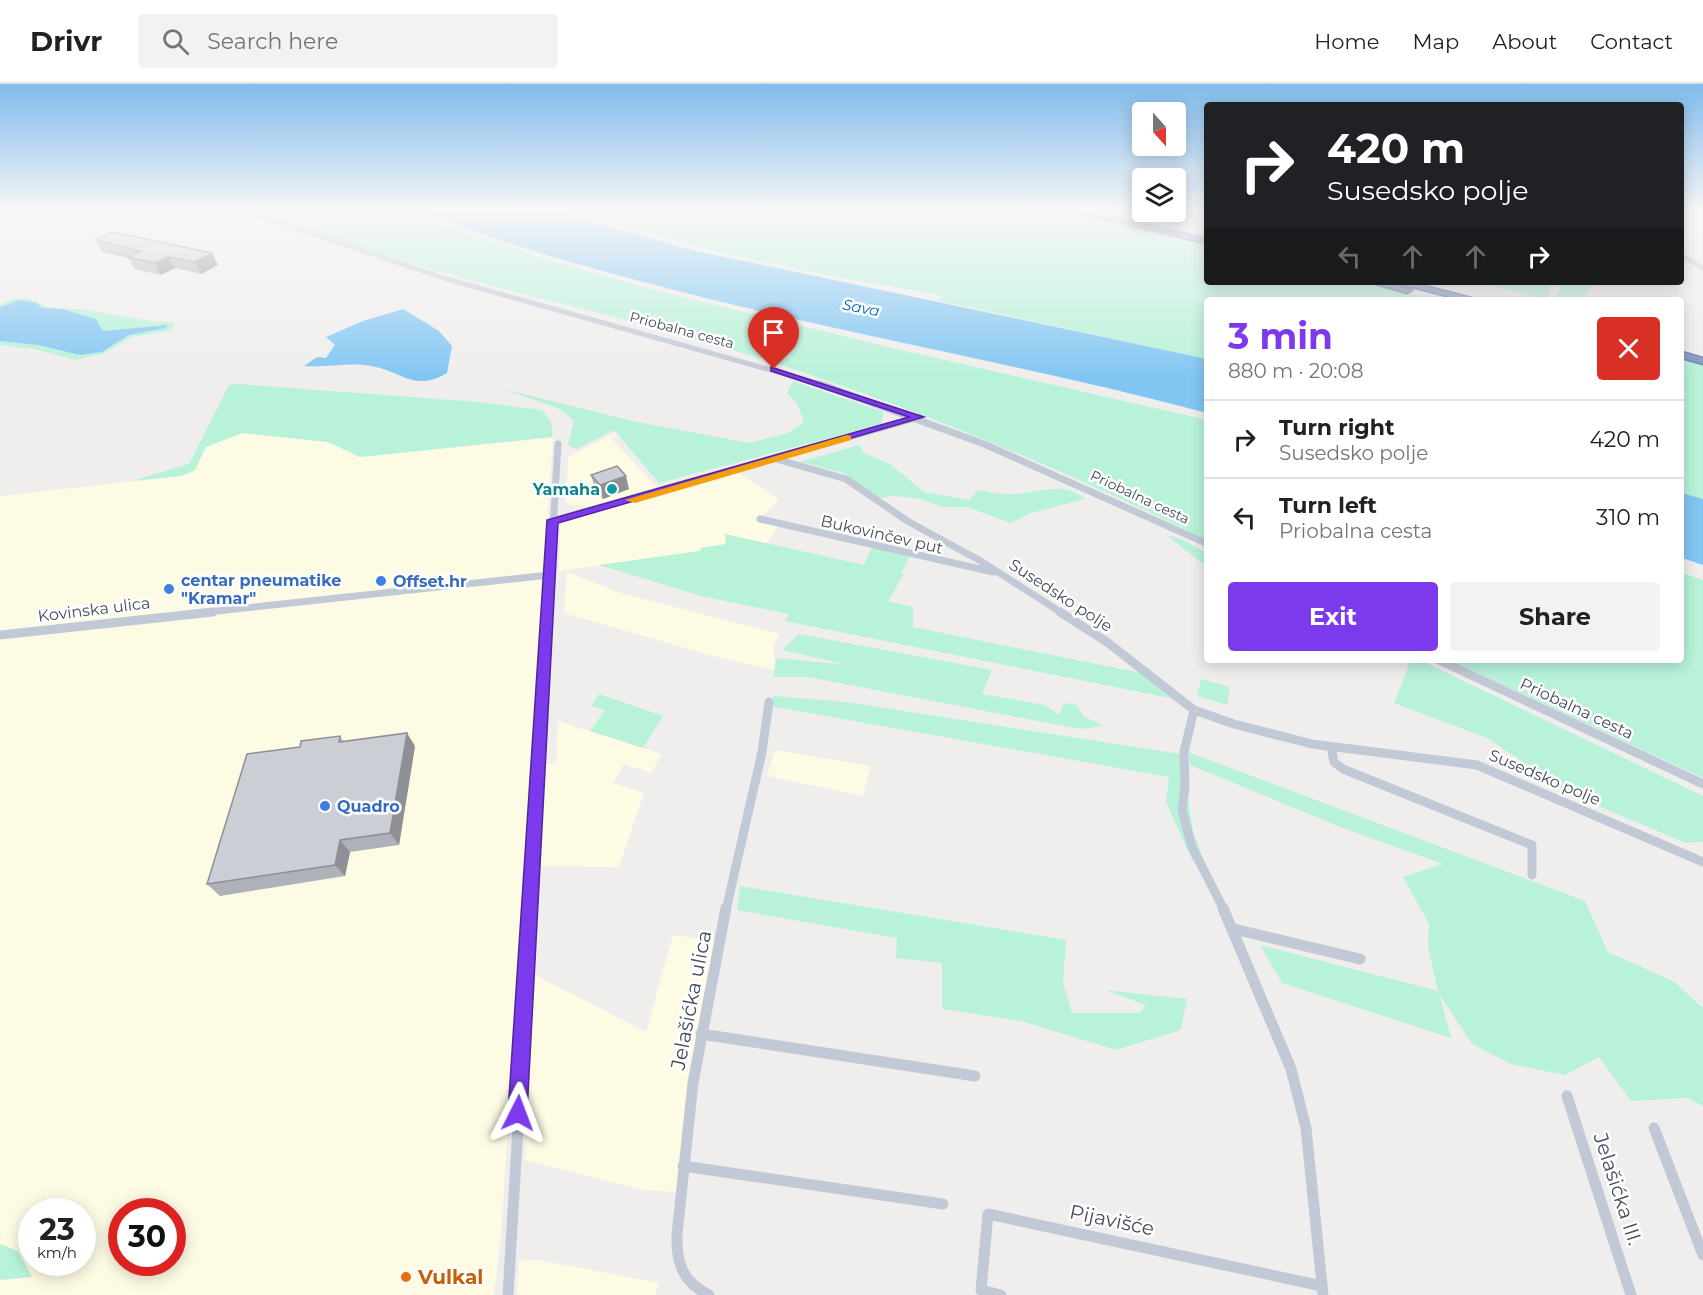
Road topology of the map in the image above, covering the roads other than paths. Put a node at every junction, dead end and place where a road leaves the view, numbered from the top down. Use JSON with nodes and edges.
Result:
{"nodes":[{"id":1,"x":407,"y":266,"type":"edge"},
{"id":2,"x":1387,"y":285,"type":"edge"},
{"id":3,"x":1411,"y":285,"type":"edge"},
{"id":4,"x":1437,"y":297,"type":"edge"},
{"id":5,"x":1461,"y":297,"type":"edge"},
{"id":6,"x":1684,"y":349,"type":"edge"},
{"id":7,"x":1703,"y":354,"type":"edge"},
{"id":8,"x":1684,"y":356,"type":"edge"},
{"id":9,"x":1703,"y":361,"type":"edge"},
{"id":10,"x":919,"y":417,"type":"junction"},
{"id":11,"x":558,"y":444,"type":"dead end"},
{"id":12,"x":776,"y":459,"type":"junction"},
{"id":13,"x":760,"y":519,"type":"dead end"},
{"id":14,"x":552,"y":520,"type":"junction"},
{"id":15,"x":1204,"y":542,"type":"edge"},
{"id":16,"x":999,"y":573,"type":"junction"},
{"id":17,"x":549,"y":575,"type":"junction"},
{"id":18,"x":0,"y":635,"type":"edge"},
{"id":19,"x":1445,"y":663,"type":"edge"},
{"id":20,"x":769,"y":702,"type":"dead end"},
{"id":21,"x":1194,"y":710,"type":"junction"},
{"id":22,"x":1331,"y":747,"type":"junction"},
{"id":23,"x":1703,"y":783,"type":"edge"},
{"id":24,"x":1703,"y":862,"type":"edge"},
{"id":25,"x":1532,"y":875,"type":"dead end"},
{"id":26,"x":1234,"y":929,"type":"junction"},
{"id":27,"x":1360,"y":959,"type":"dead end"},
{"id":28,"x":701,"y":1034,"type":"junction"},
{"id":29,"x":975,"y":1076,"type":"dead end"},
{"id":30,"x":1567,"y":1096,"type":"dead end"},
{"id":31,"x":1654,"y":1128,"type":"dead end"},
{"id":32,"x":683,"y":1166,"type":"junction"},
{"id":33,"x":943,"y":1204,"type":"dead end"},
{"id":34,"x":1703,"y":1255,"type":"edge"},
{"id":35,"x":1322,"y":1290,"type":"edge"},
{"id":36,"x":508,"y":1295,"type":"edge"},
{"id":37,"x":709,"y":1295,"type":"edge"},
{"id":38,"x":1001,"y":1295,"type":"edge"},
{"id":39,"x":1631,"y":1295,"type":"edge"}],
"edges":[{"from":1,"to":10,"type":"street","name":"Priobalna cesta"},
{"from":2,"to":4,"type":"highway"},
{"from":3,"to":5,"type":"highway"},
{"from":6,"to":7,"type":"highway"},
{"from":8,"to":9,"type":"highway"},
{"from":10,"to":12,"type":"street"},
{"from":10,"to":15,"type":"street","name":"Priobalna cesta"},
{"from":11,"to":14,"type":"street"},
{"from":12,"to":14,"type":"street"},
{"from":12,"to":16,"type":"street","name":"Susedsko polje"},
{"from":13,"to":16,"type":"street","name":"Bukovinčev put"},
{"from":14,"to":17,"type":"street"},
{"from":16,"to":21,"type":"street","name":"Susedsko polje"},
{"from":17,"to":18,"type":"street","name":"Kovinska ulica"},
{"from":17,"to":36,"type":"street"},
{"from":19,"to":23,"type":"street","name":"Priobalna cesta"},
{"from":20,"to":28,"type":"street","name":"Jelašićka ulica"},
{"from":21,"to":22,"type":"street","name":"Susedsko polje"},
{"from":21,"to":26,"type":"street","name":"Pijavišće"},
{"from":22,"to":24,"type":"street","name":"Susedsko polje"},
{"from":22,"to":25,"type":"street"},
{"from":26,"to":27,"type":"street"},
{"from":26,"to":35,"type":"street","name":"Pijavišće"},
{"from":28,"to":29,"type":"street"},
{"from":28,"to":32,"type":"street","name":"Jelašićka ulica"},
{"from":30,"to":39,"type":"street","name":"Jelašićka III."},
{"from":31,"to":34,"type":"street"},
{"from":32,"to":33,"type":"street"},
{"from":32,"to":37,"type":"street","name":"Jelašićka ulica"},
{"from":35,"to":38,"type":"street","name":"Pijavišće"}]}
